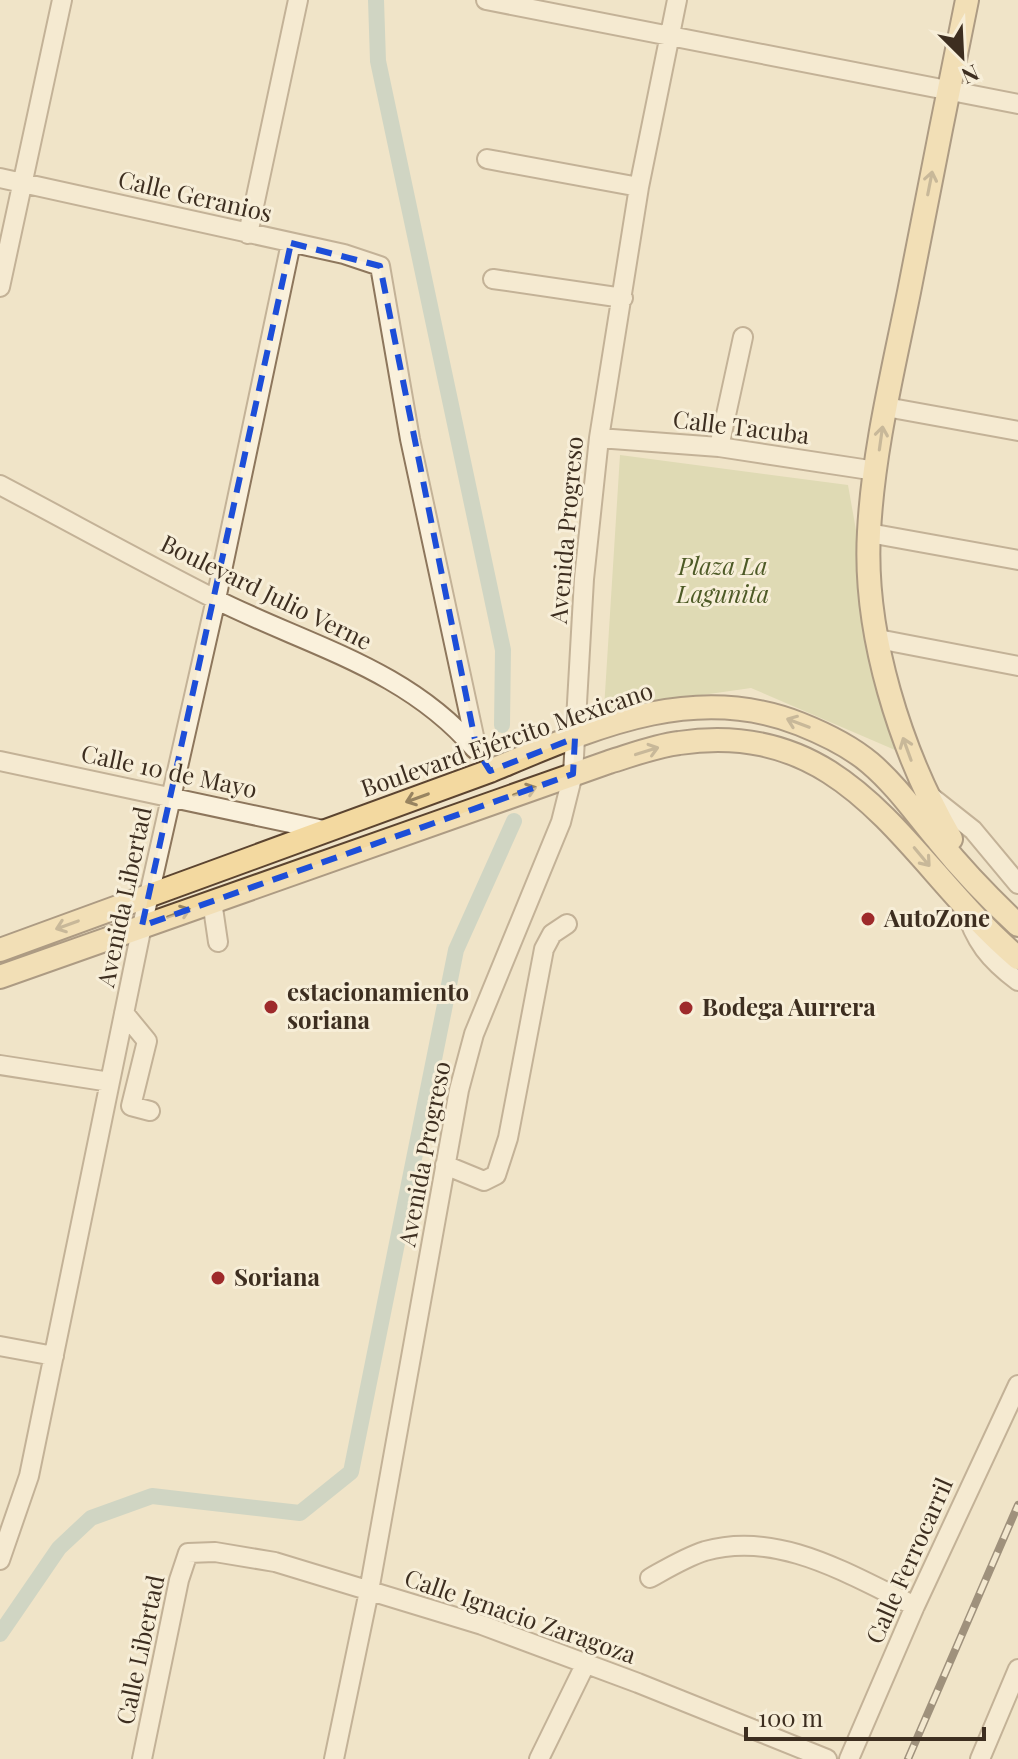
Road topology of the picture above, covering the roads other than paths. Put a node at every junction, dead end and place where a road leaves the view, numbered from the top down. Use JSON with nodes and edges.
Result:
{"nodes":[{"id":1,"x":62,"y":0,"type":"edge"},
{"id":2,"x":298,"y":0,"type":"edge"},
{"id":3,"x":486,"y":0,"type":"edge"},
{"id":4,"x":677,"y":0,"type":"edge"},
{"id":5,"x":967,"y":0,"type":"edge"},
{"id":6,"x":670,"y":35,"type":"junction"},
{"id":7,"x":948,"y":91,"type":"junction"},
{"id":8,"x":1018,"y":104,"type":"edge"},
{"id":9,"x":487,"y":159,"type":"dead end"},
{"id":10,"x":0,"y":178,"type":"edge"},
{"id":11,"x":23,"y":183,"type":"junction"},
{"id":12,"x":639,"y":187,"type":"junction"},
{"id":13,"x":248,"y":234,"type":"junction"},
{"id":14,"x":291,"y":243,"type":"junction"},
{"id":15,"x":493,"y":279,"type":"dead end"},
{"id":16,"x":0,"y":287,"type":"edge"},
{"id":17,"x":623,"y":298,"type":"junction"},
{"id":18,"x":743,"y":337,"type":"dead end"},
{"id":19,"x":886,"y":407,"type":"junction"},
{"id":20,"x":1018,"y":431,"type":"edge"},
{"id":21,"x":599,"y":438,"type":"junction"},
{"id":22,"x":719,"y":447,"type":"junction"},
{"id":23,"x":876,"y":471,"type":"junction"},
{"id":24,"x":0,"y":485,"type":"edge"},
{"id":25,"x":869,"y":533,"type":"junction"},
{"id":26,"x":1018,"y":560,"type":"edge"},
{"id":27,"x":216,"y":599,"type":"junction"},
{"id":28,"x":878,"y":639,"type":"junction"},
{"id":29,"x":1018,"y":666,"type":"edge"},
{"id":30,"x":566,"y":741,"type":"junction"},
{"id":31,"x":477,"y":750,"type":"junction"},
{"id":32,"x":0,"y":761,"type":"edge"},
{"id":33,"x":495,"y":769,"type":"junction"},
{"id":34,"x":567,"y":776,"type":"junction"},
{"id":35,"x":926,"y":793,"type":"junction"},
{"id":36,"x":171,"y":798,"type":"junction"},
{"id":37,"x":328,"y":831,"type":"junction"},
{"id":38,"x":1018,"y":884,"type":"edge"},
{"id":39,"x":149,"y":896,"type":"junction"},
{"id":40,"x":974,"y":898,"type":"junction"},
{"id":41,"x":212,"y":901,"type":"junction"},
{"id":42,"x":567,"y":924,"type":"dead end"},
{"id":43,"x":1018,"y":925,"type":"edge"},
{"id":44,"x":142,"y":926,"type":"junction"},
{"id":45,"x":218,"y":942,"type":"dead end"},
{"id":46,"x":0,"y":950,"type":"edge"},
{"id":47,"x":1018,"y":958,"type":"edge"},
{"id":48,"x":0,"y":977,"type":"edge"},
{"id":49,"x":1018,"y":981,"type":"edge"},
{"id":50,"x":124,"y":1013,"type":"junction"},
{"id":51,"x":0,"y":1065,"type":"edge"},
{"id":52,"x":110,"y":1082,"type":"junction"},
{"id":53,"x":150,"y":1111,"type":"dead end"},
{"id":54,"x":445,"y":1165,"type":"junction"},
{"id":55,"x":0,"y":1346,"type":"edge"},
{"id":56,"x":54,"y":1356,"type":"junction"},
{"id":57,"x":1018,"y":1385,"type":"edge"},
{"id":58,"x":188,"y":1553,"type":"joint"},
{"id":59,"x":0,"y":1560,"type":"edge"},
{"id":60,"x":650,"y":1578,"type":"dead end"},
{"id":61,"x":369,"y":1591,"type":"junction"},
{"id":62,"x":915,"y":1606,"type":"junction"},
{"id":63,"x":586,"y":1663,"type":"junction"},
{"id":64,"x":1018,"y":1669,"type":"edge"},
{"id":65,"x":142,"y":1759,"type":"edge"},
{"id":66,"x":334,"y":1759,"type":"edge"},
{"id":67,"x":539,"y":1759,"type":"edge"},
{"id":68,"x":827,"y":1759,"type":"edge"},
{"id":69,"x":849,"y":1759,"type":"edge"},
{"id":70,"x":980,"y":1759,"type":"edge"}],
"edges":[{"from":1,"to":11,"type":"street"},
{"from":2,"to":13,"type":"street"},
{"from":3,"to":6,"type":"street"},
{"from":4,"to":6,"type":"street","name":"Avenida Progreso"},
{"from":5,"to":7,"type":"main road"},
{"from":6,"to":7,"type":"street"},
{"from":6,"to":12,"type":"street","name":"Avenida Progreso"},
{"from":7,"to":8,"type":"street"},
{"from":19,"to":7,"type":"main road","one_way":true},
{"from":9,"to":12,"type":"street"},
{"from":10,"to":11,"type":"street","name":"Calle Geranios"},
{"from":11,"to":13,"type":"street","name":"Calle Geranios"},
{"from":11,"to":16,"type":"street"},
{"from":12,"to":17,"type":"street","name":"Avenida Progreso"},
{"from":13,"to":14,"type":"street","name":"Calle Geranios"},
{"from":14,"to":27,"type":"street","name":"Avenida Libertad"},
{"from":14,"to":31,"type":"street","name":"Calle Geranios"},
{"from":15,"to":17,"type":"street"},
{"from":17,"to":21,"type":"street","name":"Avenida Progreso"},
{"from":18,"to":22,"type":"street"},
{"from":19,"to":20,"type":"street"},
{"from":23,"to":19,"type":"main road","one_way":true},
{"from":21,"to":22,"type":"street","name":"Calle Tacuba"},
{"from":21,"to":30,"type":"street","name":"Avenida Progreso"},
{"from":22,"to":23,"type":"street","name":"Calle Tacuba"},
{"from":23,"to":25,"type":"main road"},
{"from":24,"to":27,"type":"street","name":"Boulevard Julio Verne"},
{"from":25,"to":26,"type":"street"},
{"from":25,"to":28,"type":"main road"},
{"from":27,"to":31,"type":"street","name":"Boulevard Julio Verne"},
{"from":27,"to":36,"type":"street","name":"Avenida Libertad"},
{"from":28,"to":29,"type":"street"},
{"from":35,"to":28,"type":"main road","one_way":true},
{"from":30,"to":33,"type":"main road","name":"Boulevard Ejército Mexicano"},
{"from":30,"to":34,"type":"street","name":"Avenida Progreso"},
{"from":40,"to":30,"type":"main road","name":"Boulevard Ejército Mexicano","one_way":true},
{"from":31,"to":33,"type":"street","name":"Boulevard Julio Verne"},
{"from":32,"to":36,"type":"street","name":"Calle 10 de Mayo"},
{"from":33,"to":37,"type":"main road","name":"Boulevard Ejército Mexicano","one_way":true},
{"from":34,"to":40,"type":"main road","name":"Boulevard Ejército Mexicano","one_way":true},
{"from":41,"to":34,"type":"main road","name":"Boulevard Ejército Mexicano","one_way":true},
{"from":34,"to":54,"type":"street","name":"Avenida Progreso"},
{"from":35,"to":38,"type":"street"},
{"from":35,"to":40,"type":"main road"},
{"from":36,"to":37,"type":"street","name":"Calle 10 de Mayo"},
{"from":36,"to":39,"type":"street","name":"Avenida Libertad"},
{"from":37,"to":39,"type":"main road","name":"Boulevard Ejército Mexicano"},
{"from":39,"to":44,"type":"street","name":"Avenida Libertad"},
{"from":39,"to":46,"type":"main road","name":"Boulevard Ejército Mexicano","one_way":true},
{"from":40,"to":43,"type":"main road","name":"Boulevard Ejército Mexicano"},
{"from":40,"to":47,"type":"main road","name":"Boulevard Ejército Mexicano"},
{"from":40,"to":49,"type":"street"},
{"from":44,"to":41,"type":"main road","name":"Boulevard Ejército Mexicano","one_way":true},
{"from":41,"to":45,"type":"street"},
{"from":42,"to":54,"type":"street"},
{"from":44,"to":48,"type":"main road","name":"Boulevard Ejército Mexicano"},
{"from":44,"to":50,"type":"street","name":"Avenida Libertad"},
{"from":50,"to":52,"type":"street","name":"Avenida Libertad"},
{"from":50,"to":53,"type":"street"},
{"from":51,"to":52,"type":"street"},
{"from":52,"to":56,"type":"street","name":"Avenida Libertad"},
{"from":54,"to":61,"type":"street","name":"Avenida Progreso"},
{"from":55,"to":56,"type":"street"},
{"from":56,"to":59,"type":"street","name":"Avenida Libertad"},
{"from":57,"to":62,"type":"street","name":"Calle Ferrocarril"},
{"from":58,"to":61,"type":"street","name":"Calle Ignacio Zaragoza"},
{"from":58,"to":65,"type":"street","name":"Calle Libertad"},
{"from":60,"to":62,"type":"street"},
{"from":61,"to":63,"type":"street","name":"Calle Ignacio Zaragoza"},
{"from":61,"to":66,"type":"street","name":"Avenida Progreso"},
{"from":62,"to":69,"type":"street","name":"Calle Ferrocarril"},
{"from":63,"to":67,"type":"street"},
{"from":63,"to":68,"type":"street","name":"Calle Ignacio Zaragoza"},
{"from":64,"to":70,"type":"street"}]}
